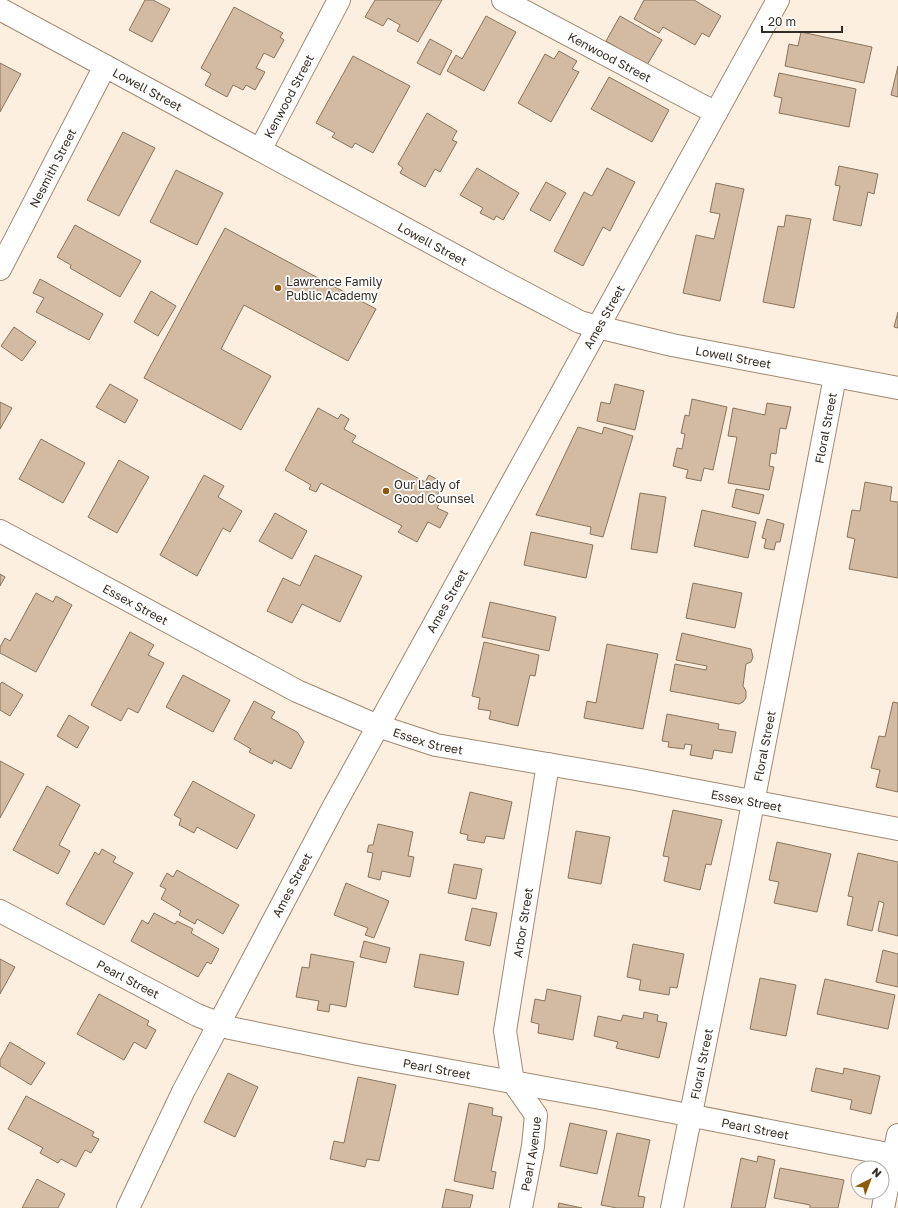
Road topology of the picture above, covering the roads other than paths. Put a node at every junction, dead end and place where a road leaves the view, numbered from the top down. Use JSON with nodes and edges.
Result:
{"nodes":[{"id":1,"x":339,"y":0,"type":"edge"},
{"id":2,"x":503,"y":0,"type":"edge"},
{"id":3,"x":778,"y":0,"type":"edge"},
{"id":4,"x":0,"y":9,"type":"edge"},
{"id":5,"x":105,"y":66,"type":"junction"},
{"id":6,"x":716,"y":113,"type":"junction"},
{"id":7,"x":260,"y":150,"type":"junction"},
{"id":8,"x":0,"y":269,"type":"edge"},
{"id":9,"x":598,"y":327,"type":"junction"},
{"id":10,"x":835,"y":377,"type":"junction"},
{"id":11,"x":898,"y":388,"type":"edge"},
{"id":12,"x":0,"y":531,"type":"edge"},
{"id":13,"x":378,"y":726,"type":"junction"},
{"id":14,"x":548,"y":764,"type":"junction"},
{"id":15,"x":753,"y":801,"type":"junction"},
{"id":16,"x":898,"y":829,"type":"edge"},
{"id":17,"x":0,"y":911,"type":"edge"},
{"id":18,"x":219,"y":1024,"type":"junction"},
{"id":19,"x":513,"y":1082,"type":"junction"},
{"id":20,"x":690,"y":1116,"type":"junction"},
{"id":21,"x":897,"y":1149,"type":"edge"},
{"id":22,"x":128,"y":1208,"type":"edge"},
{"id":23,"x":521,"y":1208,"type":"edge"},
{"id":24,"x":672,"y":1208,"type":"edge"},
{"id":25,"x":883,"y":1208,"type":"edge"}],
"edges":[{"from":1,"to":7,"type":"street","name":"Kenwood Street"},
{"from":2,"to":6,"type":"street","name":"Kenwood Street"},
{"from":3,"to":6,"type":"street","name":"Ames Street"},
{"from":4,"to":5,"type":"street","name":"Lowell Street"},
{"from":5,"to":7,"type":"street","name":"Lowell Street"},
{"from":5,"to":8,"type":"street","name":"Nesmith Street"},
{"from":6,"to":9,"type":"street","name":"Ames Street"},
{"from":7,"to":9,"type":"street","name":"Lowell Street"},
{"from":9,"to":10,"type":"street","name":"Lowell Street"},
{"from":9,"to":13,"type":"street","name":"Ames Street"},
{"from":10,"to":11,"type":"street","name":"Lowell Street"},
{"from":10,"to":15,"type":"street","name":"Floral Street"},
{"from":12,"to":13,"type":"street","name":"Essex Street"},
{"from":13,"to":14,"type":"street","name":"Essex Street"},
{"from":13,"to":18,"type":"street","name":"Ames Street"},
{"from":14,"to":15,"type":"street","name":"Essex Street"},
{"from":14,"to":19,"type":"street","name":"Arbor Street"},
{"from":15,"to":16,"type":"street","name":"Essex Street"},
{"from":15,"to":20,"type":"street","name":"Floral Street"},
{"from":17,"to":18,"type":"street","name":"Pearl Street"},
{"from":18,"to":19,"type":"street","name":"Pearl Street"},
{"from":18,"to":22,"type":"street","name":"Ames Street"},
{"from":19,"to":20,"type":"street","name":"Pearl Street"},
{"from":19,"to":23,"type":"street","name":"Pearl Avenue"},
{"from":20,"to":21,"type":"street","name":"Pearl Street"},
{"from":20,"to":24,"type":"street","name":"Floral Street"},
{"from":21,"to":25,"type":"street"}]}
